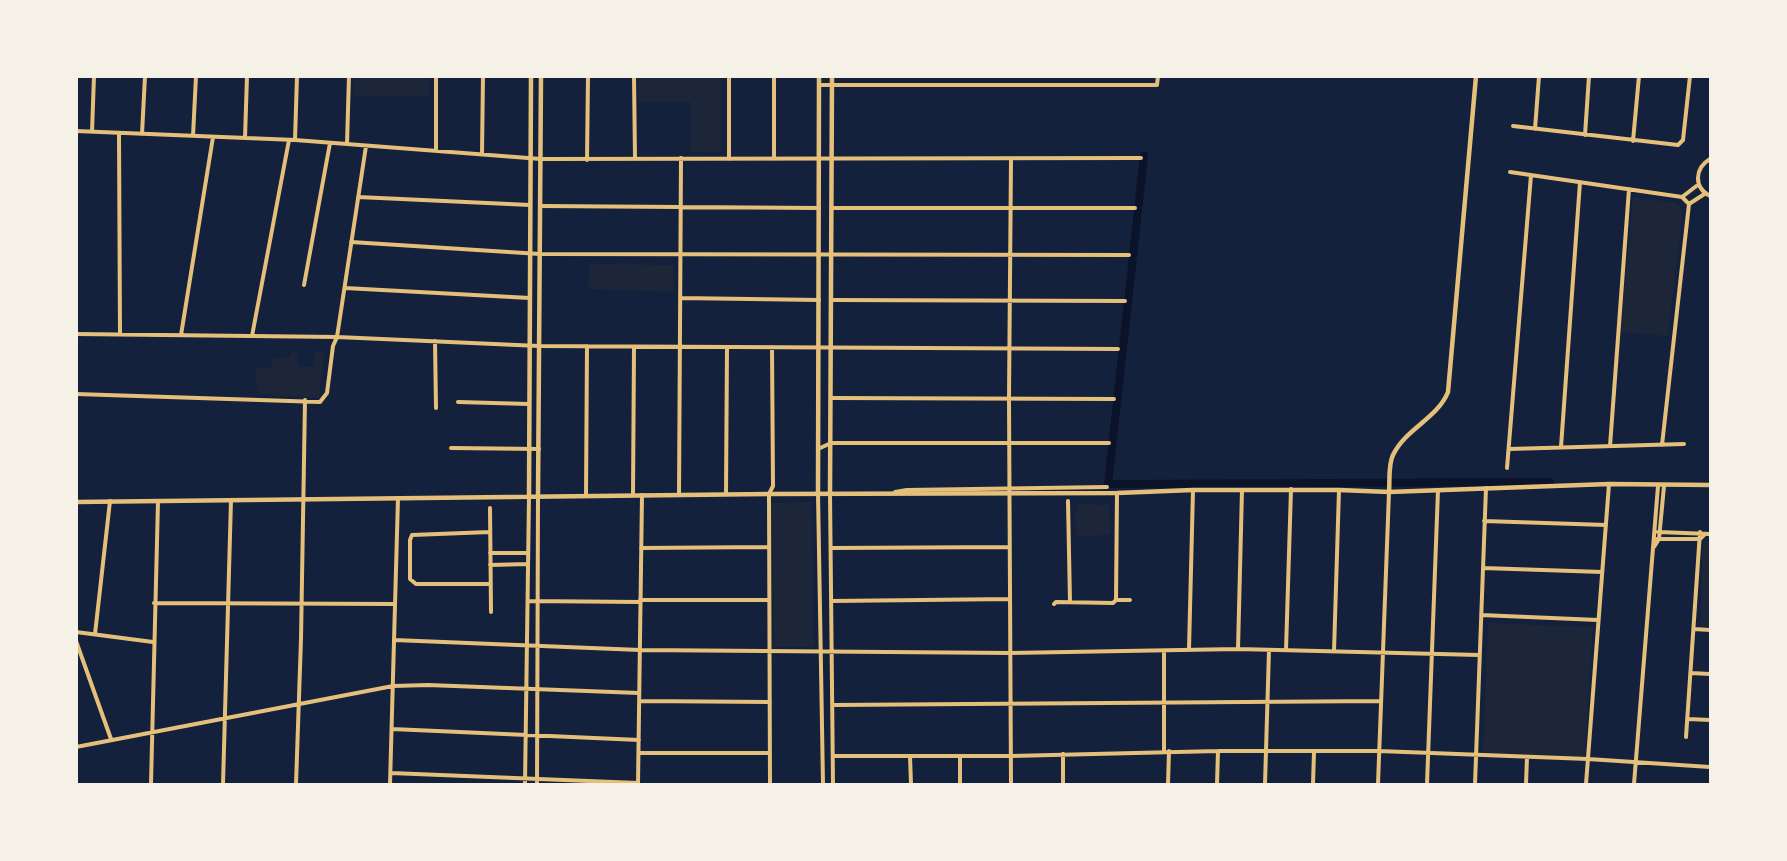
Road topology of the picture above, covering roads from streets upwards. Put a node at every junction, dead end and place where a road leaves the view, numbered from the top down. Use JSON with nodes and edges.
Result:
{"nodes":[{"id":1,"x":94,"y":76,"type":"edge"},
{"id":2,"x":145,"y":76,"type":"edge"},
{"id":3,"x":196,"y":76,"type":"edge"},
{"id":4,"x":247,"y":76,"type":"edge"},
{"id":5,"x":297,"y":76,"type":"edge"},
{"id":6,"x":349,"y":76,"type":"edge"},
{"id":7,"x":436,"y":76,"type":"edge"},
{"id":8,"x":483,"y":76,"type":"edge"},
{"id":9,"x":531,"y":76,"type":"edge"},
{"id":10,"x":542,"y":76,"type":"edge"},
{"id":11,"x":588,"y":76,"type":"edge"},
{"id":12,"x":634,"y":76,"type":"edge"},
{"id":13,"x":729,"y":76,"type":"edge"},
{"id":14,"x":774,"y":76,"type":"edge"},
{"id":15,"x":819,"y":76,"type":"edge"},
{"id":16,"x":832,"y":76,"type":"edge"},
{"id":17,"x":1008,"y":76,"type":"edge"},
{"id":18,"x":1158,"y":76,"type":"edge"},
{"id":19,"x":1476,"y":76,"type":"edge"},
{"id":20,"x":1539,"y":76,"type":"edge"},
{"id":21,"x":1589,"y":76,"type":"edge"},
{"id":22,"x":1639,"y":76,"type":"edge"},
{"id":23,"x":1690,"y":76,"type":"edge"},
{"id":24,"x":1008,"y":84,"type":"junction"},
{"id":25,"x":819,"y":85,"type":"junction"},
{"id":26,"x":832,"y":85,"type":"junction"},
{"id":27,"x":1513,"y":126,"type":"dead end"},
{"id":28,"x":1535,"y":129,"type":"junction"},
{"id":29,"x":76,"y":131,"type":"edge"},
{"id":30,"x":92,"y":132,"type":"junction"},
{"id":31,"x":119,"y":133,"type":"junction"},
{"id":32,"x":142,"y":134,"type":"junction"},
{"id":33,"x":1585,"y":135,"type":"junction"},
{"id":34,"x":193,"y":136,"type":"junction"},
{"id":35,"x":213,"y":137,"type":"junction"},
{"id":36,"x":244,"y":138,"type":"junction"},
{"id":37,"x":292,"y":140,"type":"junction"},
{"id":38,"x":1634,"y":141,"type":"junction"},
{"id":39,"x":330,"y":143,"type":"junction"},
{"id":40,"x":347,"y":144,"type":"junction"},
{"id":41,"x":366,"y":146,"type":"junction"},
{"id":42,"x":436,"y":151,"type":"junction"},
{"id":43,"x":482,"y":154,"type":"junction"},
{"id":44,"x":530,"y":158,"type":"junction"},
{"id":45,"x":635,"y":158,"type":"junction"},
{"id":46,"x":681,"y":158,"type":"junction"},
{"id":47,"x":1141,"y":158,"type":"dead end"},
{"id":48,"x":541,"y":159,"type":"junction"},
{"id":49,"x":729,"y":159,"type":"junction"},
{"id":50,"x":774,"y":159,"type":"junction"},
{"id":51,"x":819,"y":159,"type":"junction"},
{"id":52,"x":832,"y":159,"type":"junction"},
{"id":53,"x":1011,"y":159,"type":"junction"},
{"id":54,"x":1710,"y":159,"type":"edge"},
{"id":55,"x":587,"y":160,"type":"junction"},
{"id":56,"x":1510,"y":172,"type":"dead end"},
{"id":57,"x":1531,"y":175,"type":"junction"},
{"id":58,"x":1580,"y":182,"type":"junction"},
{"id":59,"x":1699,"y":184,"type":"junction"},
{"id":60,"x":1629,"y":189,"type":"junction"},
{"id":61,"x":1708,"y":194,"type":"edge"},
{"id":62,"x":358,"y":197,"type":"junction"},
{"id":63,"x":1682,"y":197,"type":"junction"},
{"id":64,"x":1688,"y":203,"type":"junction"},
{"id":65,"x":530,"y":205,"type":"junction"},
{"id":66,"x":540,"y":206,"type":"junction"},
{"id":67,"x":681,"y":206,"type":"junction"},
{"id":68,"x":819,"y":208,"type":"junction"},
{"id":69,"x":831,"y":208,"type":"junction"},
{"id":70,"x":1010,"y":208,"type":"junction"},
{"id":71,"x":1135,"y":208,"type":"dead end"},
{"id":72,"x":351,"y":242,"type":"junction"},
{"id":73,"x":530,"y":253,"type":"junction"},
{"id":74,"x":819,"y":253,"type":"junction"},
{"id":75,"x":831,"y":253,"type":"junction"},
{"id":76,"x":540,"y":254,"type":"junction"},
{"id":77,"x":681,"y":254,"type":"junction"},
{"id":78,"x":1010,"y":254,"type":"junction"},
{"id":79,"x":1129,"y":255,"type":"dead end"},
{"id":80,"x":304,"y":285,"type":"dead end"},
{"id":81,"x":345,"y":288,"type":"junction"},
{"id":82,"x":530,"y":298,"type":"junction"},
{"id":83,"x":680,"y":298,"type":"junction"},
{"id":84,"x":819,"y":300,"type":"junction"},
{"id":85,"x":831,"y":300,"type":"junction"},
{"id":86,"x":1010,"y":301,"type":"junction"},
{"id":87,"x":1125,"y":301,"type":"dead end"},
{"id":88,"x":76,"y":334,"type":"edge"},
{"id":89,"x":120,"y":334,"type":"junction"},
{"id":90,"x":181,"y":335,"type":"junction"},
{"id":91,"x":252,"y":336,"type":"junction"},
{"id":92,"x":337,"y":337,"type":"junction"},
{"id":93,"x":435,"y":342,"type":"junction"},
{"id":94,"x":530,"y":346,"type":"junction"},
{"id":95,"x":539,"y":346,"type":"junction"},
{"id":96,"x":587,"y":346,"type":"junction"},
{"id":97,"x":634,"y":347,"type":"junction"},
{"id":98,"x":680,"y":347,"type":"junction"},
{"id":99,"x":727,"y":347,"type":"junction"},
{"id":100,"x":772,"y":347,"type":"junction"},
{"id":101,"x":818,"y":348,"type":"junction"},
{"id":102,"x":831,"y":348,"type":"junction"},
{"id":103,"x":1009,"y":348,"type":"junction"},
{"id":104,"x":1118,"y":349,"type":"dead end"},
{"id":105,"x":76,"y":394,"type":"edge"},
{"id":106,"x":831,"y":398,"type":"junction"},
{"id":107,"x":1009,"y":398,"type":"junction"},
{"id":108,"x":1114,"y":399,"type":"dead end"},
{"id":109,"x":305,"y":400,"type":"junction"},
{"id":110,"x":458,"y":402,"type":"dead end"},
{"id":111,"x":530,"y":404,"type":"junction"},
{"id":112,"x":436,"y":408,"type":"dead end"},
{"id":113,"x":831,"y":443,"type":"junction"},
{"id":114,"x":1009,"y":443,"type":"junction"},
{"id":115,"x":1109,"y":443,"type":"dead end"},
{"id":116,"x":1684,"y":444,"type":"dead end"},
{"id":117,"x":1662,"y":445,"type":"junction"},
{"id":118,"x":1610,"y":446,"type":"junction"},
{"id":119,"x":1561,"y":447,"type":"junction"},
{"id":120,"x":451,"y":448,"type":"dead end"},
{"id":121,"x":529,"y":449,"type":"junction"},
{"id":122,"x":539,"y":449,"type":"junction"},
{"id":123,"x":818,"y":449,"type":"junction"},
{"id":124,"x":1509,"y":449,"type":"junction"},
{"id":125,"x":1507,"y":468,"type":"dead end"},
{"id":126,"x":1609,"y":484,"type":"junction"},
{"id":127,"x":1710,"y":485,"type":"edge"},
{"id":128,"x":1658,"y":486,"type":"junction"},
{"id":129,"x":1664,"y":486,"type":"junction"},
{"id":130,"x":1107,"y":488,"type":"dead end"},
{"id":131,"x":1486,"y":488,"type":"junction"},
{"id":132,"x":1291,"y":489,"type":"junction"},
{"id":133,"x":1389,"y":489,"type":"junction"},
{"id":134,"x":1193,"y":490,"type":"junction"},
{"id":135,"x":1242,"y":490,"type":"junction"},
{"id":136,"x":1339,"y":490,"type":"junction"},
{"id":137,"x":1438,"y":490,"type":"junction"},
{"id":138,"x":1009,"y":492,"type":"junction"},
{"id":139,"x":818,"y":493,"type":"junction"},
{"id":140,"x":1117,"y":493,"type":"junction"},
{"id":141,"x":726,"y":494,"type":"junction"},
{"id":142,"x":769,"y":494,"type":"junction"},
{"id":143,"x":830,"y":494,"type":"junction"},
{"id":144,"x":633,"y":495,"type":"junction"},
{"id":145,"x":642,"y":495,"type":"junction"},
{"id":146,"x":680,"y":495,"type":"junction"},
{"id":147,"x":529,"y":496,"type":"junction"},
{"id":148,"x":538,"y":496,"type":"junction"},
{"id":149,"x":586,"y":496,"type":"junction"},
{"id":150,"x":398,"y":498,"type":"junction"},
{"id":151,"x":303,"y":499,"type":"junction"},
{"id":152,"x":231,"y":500,"type":"junction"},
{"id":153,"x":110,"y":501,"type":"junction"},
{"id":154,"x":158,"y":501,"type":"junction"},
{"id":155,"x":1068,"y":501,"type":"dead end"},
{"id":156,"x":76,"y":502,"type":"edge"},
{"id":157,"x":490,"y":508,"type":"dead end"},
{"id":158,"x":1484,"y":521,"type":"junction"},
{"id":159,"x":1606,"y":525,"type":"junction"},
{"id":160,"x":490,"y":532,"type":"junction"},
{"id":161,"x":1654,"y":532,"type":"junction"},
{"id":162,"x":1660,"y":532,"type":"junction"},
{"id":163,"x":1705,"y":533,"type":"edge"},
{"id":164,"x":1657,"y":539,"type":"junction"},
{"id":165,"x":1700,"y":539,"type":"junction"},
{"id":166,"x":769,"y":547,"type":"junction"},
{"id":167,"x":1010,"y":547,"type":"junction"},
{"id":168,"x":641,"y":548,"type":"junction"},
{"id":169,"x":831,"y":548,"type":"junction"},
{"id":170,"x":490,"y":553,"type":"junction"},
{"id":171,"x":528,"y":553,"type":"junction"},
{"id":172,"x":528,"y":564,"type":"junction"},
{"id":173,"x":490,"y":565,"type":"junction"},
{"id":174,"x":1483,"y":568,"type":"junction"},
{"id":175,"x":1602,"y":572,"type":"junction"},
{"id":176,"x":490,"y":584,"type":"junction"},
{"id":177,"x":1010,"y":599,"type":"junction"},
{"id":178,"x":769,"y":600,"type":"junction"},
{"id":179,"x":1116,"y":600,"type":"junction"},
{"id":180,"x":1130,"y":600,"type":"dead end"},
{"id":181,"x":528,"y":601,"type":"junction"},
{"id":182,"x":538,"y":601,"type":"junction"},
{"id":183,"x":640,"y":601,"type":"junction"},
{"id":184,"x":831,"y":601,"type":"junction"},
{"id":185,"x":1070,"y":602,"type":"junction"},
{"id":186,"x":154,"y":603,"type":"junction"},
{"id":187,"x":228,"y":603,"type":"junction"},
{"id":188,"x":302,"y":603,"type":"junction"},
{"id":189,"x":395,"y":604,"type":"junction"},
{"id":190,"x":1054,"y":604,"type":"dead end"},
{"id":191,"x":491,"y":612,"type":"dead end"},
{"id":192,"x":1481,"y":615,"type":"junction"},
{"id":193,"x":1599,"y":620,"type":"junction"},
{"id":194,"x":1694,"y":629,"type":"junction"},
{"id":195,"x":1710,"y":630,"type":"edge"},
{"id":196,"x":76,"y":632,"type":"edge"},
{"id":197,"x":95,"y":634,"type":"junction"},
{"id":198,"x":394,"y":640,"type":"junction"},
{"id":199,"x":76,"y":641,"type":"edge"},
{"id":200,"x":153,"y":642,"type":"junction"},
{"id":201,"x":527,"y":645,"type":"junction"},
{"id":202,"x":537,"y":646,"type":"junction"},
{"id":203,"x":1189,"y":649,"type":"junction"},
{"id":204,"x":1238,"y":649,"type":"junction"},
{"id":205,"x":640,"y":650,"type":"junction"},
{"id":206,"x":1269,"y":650,"type":"junction"},
{"id":207,"x":1286,"y":650,"type":"junction"},
{"id":208,"x":770,"y":651,"type":"junction"},
{"id":209,"x":1164,"y":651,"type":"junction"},
{"id":210,"x":1334,"y":651,"type":"junction"},
{"id":211,"x":820,"y":652,"type":"junction"},
{"id":212,"x":832,"y":652,"type":"junction"},
{"id":213,"x":1010,"y":653,"type":"junction"},
{"id":214,"x":1383,"y":653,"type":"junction"},
{"id":215,"x":1432,"y":654,"type":"junction"},
{"id":216,"x":1479,"y":655,"type":"junction"},
{"id":217,"x":1691,"y":673,"type":"junction"},
{"id":218,"x":1710,"y":674,"type":"edge"},
{"id":219,"x":393,"y":686,"type":"junction"},
{"id":220,"x":526,"y":690,"type":"junction"},
{"id":221,"x":537,"y":690,"type":"junction"},
{"id":222,"x":639,"y":693,"type":"junction"},
{"id":223,"x":1381,"y":700,"type":"junction"},
{"id":224,"x":639,"y":701,"type":"junction"},
{"id":225,"x":1268,"y":701,"type":"junction"},
{"id":226,"x":770,"y":702,"type":"junction"},
{"id":227,"x":1164,"y":702,"type":"junction"},
{"id":228,"x":1011,"y":704,"type":"junction"},
{"id":229,"x":299,"y":705,"type":"junction"},
{"id":230,"x":833,"y":705,"type":"junction"},
{"id":231,"x":225,"y":717,"type":"junction"},
{"id":232,"x":1688,"y":719,"type":"junction"},
{"id":233,"x":1710,"y":720,"type":"edge"},
{"id":234,"x":392,"y":729,"type":"junction"},
{"id":235,"x":151,"y":731,"type":"junction"},
{"id":236,"x":526,"y":734,"type":"junction"},
{"id":237,"x":537,"y":735,"type":"junction"},
{"id":238,"x":1686,"y":737,"type":"dead end"},
{"id":239,"x":111,"y":739,"type":"junction"},
{"id":240,"x":639,"y":740,"type":"junction"},
{"id":241,"x":76,"y":747,"type":"edge"},
{"id":242,"x":1166,"y":751,"type":"junction"},
{"id":243,"x":1218,"y":751,"type":"junction"},
{"id":244,"x":1266,"y":751,"type":"junction"},
{"id":245,"x":1379,"y":751,"type":"junction"},
{"id":246,"x":1314,"y":752,"type":"junction"},
{"id":247,"x":638,"y":753,"type":"junction"},
{"id":248,"x":770,"y":753,"type":"junction"},
{"id":249,"x":1428,"y":753,"type":"junction"},
{"id":250,"x":1063,"y":754,"type":"junction"},
{"id":251,"x":1476,"y":755,"type":"junction"},
{"id":252,"x":833,"y":756,"type":"junction"},
{"id":253,"x":910,"y":756,"type":"junction"},
{"id":254,"x":960,"y":756,"type":"junction"},
{"id":255,"x":1011,"y":756,"type":"junction"},
{"id":256,"x":1527,"y":757,"type":"junction"},
{"id":257,"x":1588,"y":759,"type":"junction"},
{"id":258,"x":1636,"y":761,"type":"junction"},
{"id":259,"x":1710,"y":767,"type":"edge"},
{"id":260,"x":391,"y":773,"type":"junction"},
{"id":261,"x":525,"y":779,"type":"junction"},
{"id":262,"x":537,"y":782,"type":"edge"},
{"id":263,"x":151,"y":784,"type":"edge"},
{"id":264,"x":224,"y":784,"type":"edge"},
{"id":265,"x":296,"y":784,"type":"edge"},
{"id":266,"x":390,"y":784,"type":"edge"},
{"id":267,"x":525,"y":784,"type":"edge"},
{"id":268,"x":638,"y":784,"type":"edge"},
{"id":269,"x":770,"y":784,"type":"edge"},
{"id":270,"x":823,"y":784,"type":"edge"},
{"id":271,"x":833,"y":784,"type":"edge"},
{"id":272,"x":911,"y":784,"type":"edge"},
{"id":273,"x":960,"y":784,"type":"edge"},
{"id":274,"x":1011,"y":784,"type":"edge"},
{"id":275,"x":1064,"y":784,"type":"edge"},
{"id":276,"x":1168,"y":784,"type":"edge"},
{"id":277,"x":1217,"y":784,"type":"edge"},
{"id":278,"x":1265,"y":784,"type":"edge"},
{"id":279,"x":1313,"y":784,"type":"edge"},
{"id":280,"x":1378,"y":784,"type":"edge"},
{"id":281,"x":1427,"y":784,"type":"edge"},
{"id":282,"x":1475,"y":784,"type":"edge"},
{"id":283,"x":1526,"y":784,"type":"edge"},
{"id":284,"x":1586,"y":784,"type":"edge"},
{"id":285,"x":1634,"y":784,"type":"edge"}],
"edges":[{"from":1,"to":30,"type":"street"},
{"from":2,"to":32,"type":"street"},
{"from":3,"to":34,"type":"street"},
{"from":4,"to":36,"type":"street"},
{"from":5,"to":37,"type":"street"},
{"from":6,"to":40,"type":"street"},
{"from":7,"to":42,"type":"street"},
{"from":8,"to":43,"type":"street"},
{"from":9,"to":44,"type":"street"},
{"from":10,"to":48,"type":"street"},
{"from":11,"to":55,"type":"street"},
{"from":12,"to":45,"type":"street"},
{"from":13,"to":49,"type":"street"},
{"from":14,"to":50,"type":"street"},
{"from":15,"to":25,"type":"street"},
{"from":16,"to":26,"type":"street"},
{"from":17,"to":24,"type":"street"},
{"from":18,"to":24,"type":"street"},
{"from":19,"to":133,"type":"street"},
{"from":20,"to":28,"type":"street"},
{"from":21,"to":33,"type":"street"},
{"from":22,"to":38,"type":"street"},
{"from":23,"to":38,"type":"street"},
{"from":24,"to":26,"type":"street"},
{"from":25,"to":26,"type":"street"},
{"from":25,"to":51,"type":"street"},
{"from":26,"to":52,"type":"street"},
{"from":27,"to":28,"type":"street"},
{"from":28,"to":33,"type":"street"},
{"from":29,"to":30,"type":"street"},
{"from":30,"to":31,"type":"street"},
{"from":31,"to":32,"type":"street"},
{"from":31,"to":89,"type":"street"},
{"from":32,"to":34,"type":"street"},
{"from":33,"to":38,"type":"street"},
{"from":34,"to":35,"type":"street"},
{"from":35,"to":36,"type":"street"},
{"from":35,"to":90,"type":"street"},
{"from":36,"to":37,"type":"street"},
{"from":37,"to":39,"type":"street"},
{"from":37,"to":91,"type":"street"},
{"from":39,"to":40,"type":"street"},
{"from":39,"to":80,"type":"street"},
{"from":40,"to":41,"type":"street"},
{"from":41,"to":42,"type":"street"},
{"from":41,"to":62,"type":"street"},
{"from":42,"to":43,"type":"street"},
{"from":43,"to":44,"type":"street"},
{"from":44,"to":48,"type":"street"},
{"from":44,"to":65,"type":"street"},
{"from":45,"to":46,"type":"street"},
{"from":45,"to":55,"type":"street"},
{"from":46,"to":49,"type":"street"},
{"from":46,"to":67,"type":"street"},
{"from":47,"to":53,"type":"street"},
{"from":48,"to":55,"type":"street"},
{"from":48,"to":66,"type":"street"},
{"from":49,"to":50,"type":"street"},
{"from":50,"to":51,"type":"street"},
{"from":51,"to":52,"type":"street"},
{"from":51,"to":68,"type":"street"},
{"from":52,"to":53,"type":"street"},
{"from":52,"to":69,"type":"street"},
{"from":53,"to":70,"type":"street"},
{"from":54,"to":59,"type":"street"},
{"from":56,"to":57,"type":"street"},
{"from":57,"to":58,"type":"street"},
{"from":57,"to":124,"type":"street"},
{"from":58,"to":60,"type":"street"},
{"from":58,"to":119,"type":"street"},
{"from":59,"to":61,"type":"street"},
{"from":59,"to":63,"type":"street"},
{"from":60,"to":63,"type":"street"},
{"from":60,"to":118,"type":"street"},
{"from":61,"to":64,"type":"street"},
{"from":62,"to":65,"type":"street"},
{"from":62,"to":72,"type":"street"},
{"from":63,"to":64,"type":"street"},
{"from":64,"to":117,"type":"street"},
{"from":65,"to":73,"type":"street"},
{"from":66,"to":67,"type":"street"},
{"from":66,"to":76,"type":"street"},
{"from":67,"to":68,"type":"street"},
{"from":67,"to":77,"type":"street"},
{"from":68,"to":74,"type":"street"},
{"from":69,"to":70,"type":"street"},
{"from":69,"to":75,"type":"street"},
{"from":70,"to":71,"type":"street"},
{"from":70,"to":78,"type":"street"},
{"from":72,"to":73,"type":"street"},
{"from":72,"to":81,"type":"street"},
{"from":73,"to":76,"type":"street"},
{"from":73,"to":82,"type":"street"},
{"from":74,"to":75,"type":"street"},
{"from":74,"to":77,"type":"street"},
{"from":74,"to":84,"type":"street"},
{"from":75,"to":78,"type":"street"},
{"from":75,"to":85,"type":"street"},
{"from":76,"to":77,"type":"street"},
{"from":76,"to":95,"type":"street"},
{"from":77,"to":83,"type":"street"},
{"from":78,"to":79,"type":"street"},
{"from":78,"to":86,"type":"street"},
{"from":81,"to":82,"type":"street"},
{"from":81,"to":92,"type":"street"},
{"from":82,"to":94,"type":"street"},
{"from":83,"to":84,"type":"street"},
{"from":83,"to":98,"type":"street"},
{"from":84,"to":101,"type":"street"},
{"from":85,"to":86,"type":"street"},
{"from":85,"to":102,"type":"street"},
{"from":86,"to":87,"type":"street"},
{"from":86,"to":103,"type":"street"},
{"from":88,"to":89,"type":"street"},
{"from":89,"to":90,"type":"street"},
{"from":90,"to":91,"type":"street"},
{"from":91,"to":92,"type":"street"},
{"from":92,"to":93,"type":"street"},
{"from":92,"to":109,"type":"street"},
{"from":93,"to":94,"type":"street"},
{"from":93,"to":112,"type":"street"},
{"from":94,"to":95,"type":"street"},
{"from":94,"to":111,"type":"street"},
{"from":95,"to":96,"type":"street"},
{"from":95,"to":122,"type":"street"},
{"from":96,"to":97,"type":"street"},
{"from":96,"to":149,"type":"street"},
{"from":97,"to":98,"type":"street"},
{"from":97,"to":144,"type":"street"},
{"from":98,"to":99,"type":"street"},
{"from":98,"to":146,"type":"street"},
{"from":99,"to":100,"type":"street"},
{"from":99,"to":141,"type":"street"},
{"from":100,"to":101,"type":"street"},
{"from":100,"to":142,"type":"street"},
{"from":101,"to":102,"type":"street"},
{"from":101,"to":123,"type":"street"},
{"from":102,"to":103,"type":"street"},
{"from":102,"to":106,"type":"street"},
{"from":103,"to":104,"type":"street"},
{"from":103,"to":107,"type":"street"},
{"from":105,"to":109,"type":"street"},
{"from":106,"to":107,"type":"street"},
{"from":106,"to":113,"type":"street"},
{"from":107,"to":108,"type":"street"},
{"from":107,"to":114,"type":"street"},
{"from":109,"to":151,"type":"street"},
{"from":110,"to":111,"type":"street"},
{"from":111,"to":121,"type":"street"},
{"from":113,"to":114,"type":"street"},
{"from":113,"to":123,"type":"street"},
{"from":113,"to":143,"type":"street"},
{"from":114,"to":115,"type":"street"},
{"from":114,"to":138,"type":"street"},
{"from":116,"to":117,"type":"street"},
{"from":117,"to":118,"type":"street"},
{"from":118,"to":119,"type":"street"},
{"from":119,"to":124,"type":"street"},
{"from":120,"to":121,"type":"street"},
{"from":121,"to":122,"type":"street"},
{"from":121,"to":147,"type":"street"},
{"from":122,"to":148,"type":"street"},
{"from":123,"to":139,"type":"street"},
{"from":124,"to":125,"type":"street"},
{"from":126,"to":128,"type":"street"},
{"from":126,"to":131,"type":"street"},
{"from":126,"to":159,"type":"street"},
{"from":127,"to":129,"type":"street"},
{"from":128,"to":129,"type":"street"},
{"from":128,"to":161,"type":"street"},
{"from":129,"to":162,"type":"street"},
{"from":130,"to":138,"type":"street"},
{"from":131,"to":137,"type":"street"},
{"from":131,"to":158,"type":"street"},
{"from":132,"to":135,"type":"street"},
{"from":132,"to":136,"type":"street"},
{"from":132,"to":207,"type":"street"},
{"from":133,"to":136,"type":"street"},
{"from":133,"to":137,"type":"street"},
{"from":133,"to":214,"type":"street"},
{"from":134,"to":135,"type":"street"},
{"from":134,"to":140,"type":"street"},
{"from":134,"to":203,"type":"street"},
{"from":135,"to":204,"type":"street"},
{"from":136,"to":210,"type":"street"},
{"from":137,"to":215,"type":"street"},
{"from":138,"to":140,"type":"street"},
{"from":138,"to":143,"type":"street"},
{"from":138,"to":167,"type":"street"},
{"from":139,"to":142,"type":"street"},
{"from":139,"to":143,"type":"street"},
{"from":139,"to":211,"type":"street"},
{"from":140,"to":179,"type":"street"},
{"from":141,"to":142,"type":"street"},
{"from":141,"to":146,"type":"street"},
{"from":142,"to":166,"type":"street"},
{"from":143,"to":169,"type":"street"},
{"from":144,"to":145,"type":"street"},
{"from":144,"to":149,"type":"street"},
{"from":145,"to":146,"type":"street"},
{"from":145,"to":168,"type":"street"},
{"from":147,"to":148,"type":"street"},
{"from":147,"to":150,"type":"street"},
{"from":147,"to":171,"type":"street"},
{"from":148,"to":149,"type":"street"},
{"from":148,"to":182,"type":"street"},
{"from":150,"to":151,"type":"street"},
{"from":150,"to":189,"type":"street"},
{"from":151,"to":152,"type":"street"},
{"from":151,"to":188,"type":"street"},
{"from":152,"to":154,"type":"street"},
{"from":152,"to":187,"type":"street"},
{"from":153,"to":154,"type":"street"},
{"from":153,"to":156,"type":"street"},
{"from":153,"to":197,"type":"street"},
{"from":154,"to":186,"type":"street"},
{"from":155,"to":185,"type":"street"},
{"from":157,"to":160,"type":"street"},
{"from":158,"to":159,"type":"street"},
{"from":158,"to":174,"type":"street"},
{"from":159,"to":175,"type":"street"},
{"from":160,"to":170,"type":"street"},
{"from":160,"to":176,"type":"street"},
{"from":161,"to":162,"type":"street"},
{"from":161,"to":164,"type":"street"},
{"from":162,"to":163,"type":"street"},
{"from":162,"to":164,"type":"street"},
{"from":163,"to":165,"type":"street"},
{"from":164,"to":165,"type":"street"},
{"from":164,"to":258,"type":"street"},
{"from":165,"to":194,"type":"street"},
{"from":166,"to":168,"type":"street"},
{"from":166,"to":178,"type":"street"},
{"from":167,"to":169,"type":"street"},
{"from":167,"to":177,"type":"street"},
{"from":168,"to":183,"type":"street"},
{"from":169,"to":184,"type":"street"},
{"from":170,"to":171,"type":"street"},
{"from":170,"to":173,"type":"street"},
{"from":171,"to":172,"type":"street"},
{"from":172,"to":173,"type":"street"},
{"from":172,"to":181,"type":"street"},
{"from":173,"to":176,"type":"street"},
{"from":174,"to":175,"type":"street"},
{"from":174,"to":192,"type":"street"},
{"from":175,"to":193,"type":"street"},
{"from":176,"to":191,"type":"street"},
{"from":177,"to":184,"type":"street"},
{"from":177,"to":213,"type":"street"},
{"from":178,"to":183,"type":"street"},
{"from":178,"to":208,"type":"street"},
{"from":179,"to":180,"type":"street"},
{"from":179,"to":185,"type":"street"},
{"from":181,"to":182,"type":"street"},
{"from":181,"to":201,"type":"street"},
{"from":182,"to":183,"type":"street"},
{"from":182,"to":202,"type":"street"},
{"from":183,"to":205,"type":"street"},
{"from":184,"to":212,"type":"street"},
{"from":185,"to":190,"type":"street"},
{"from":186,"to":187,"type":"street"},
{"from":186,"to":200,"type":"street"},
{"from":187,"to":188,"type":"street"},
{"from":187,"to":231,"type":"street"},
{"from":188,"to":189,"type":"street"},
{"from":188,"to":229,"type":"street"},
{"from":189,"to":198,"type":"street"},
{"from":192,"to":193,"type":"street"},
{"from":192,"to":216,"type":"street"},
{"from":193,"to":257,"type":"street"},
{"from":194,"to":195,"type":"street"},
{"from":194,"to":217,"type":"street"},
{"from":196,"to":197,"type":"street"},
{"from":197,"to":200,"type":"street"},
{"from":198,"to":201,"type":"street"},
{"from":198,"to":219,"type":"street"},
{"from":199,"to":239,"type":"street"},
{"from":200,"to":235,"type":"street"},
{"from":201,"to":202,"type":"street"},
{"from":201,"to":220,"type":"street"},
{"from":202,"to":205,"type":"street"},
{"from":202,"to":221,"type":"street"},
{"from":203,"to":204,"type":"street"},
{"from":203,"to":209,"type":"street"},
{"from":204,"to":206,"type":"street"},
{"from":205,"to":208,"type":"street"},
{"from":205,"to":222,"type":"street"},
{"from":206,"to":207,"type":"street"},
{"from":206,"to":225,"type":"street"},
{"from":207,"to":210,"type":"street"},
{"from":208,"to":211,"type":"street"},
{"from":208,"to":226,"type":"street"},
{"from":209,"to":213,"type":"street"},
{"from":209,"to":227,"type":"street"},
{"from":210,"to":214,"type":"street"},
{"from":211,"to":212,"type":"street"},
{"from":211,"to":270,"type":"street"},
{"from":212,"to":213,"type":"street"},
{"from":212,"to":230,"type":"street"},
{"from":213,"to":228,"type":"street"},
{"from":214,"to":215,"type":"street"},
{"from":214,"to":223,"type":"street"},
{"from":215,"to":216,"type":"street"},
{"from":215,"to":249,"type":"street"},
{"from":216,"to":251,"type":"street"},
{"from":217,"to":218,"type":"street"},
{"from":217,"to":232,"type":"street"},
{"from":219,"to":220,"type":"street"},
{"from":219,"to":229,"type":"street"},
{"from":219,"to":234,"type":"street"},
{"from":220,"to":221,"type":"street"},
{"from":220,"to":236,"type":"street"},
{"from":221,"to":222,"type":"street"},
{"from":221,"to":237,"type":"street"},
{"from":222,"to":224,"type":"street"},
{"from":223,"to":225,"type":"street"},
{"from":223,"to":245,"type":"street"},
{"from":224,"to":226,"type":"street"},
{"from":224,"to":240,"type":"street"},
{"from":225,"to":227,"type":"street"},
{"from":225,"to":244,"type":"street"},
{"from":226,"to":248,"type":"street"},
{"from":227,"to":228,"type":"street"},
{"from":227,"to":242,"type":"street"},
{"from":228,"to":230,"type":"street"},
{"from":228,"to":255,"type":"street"},
{"from":229,"to":231,"type":"street"},
{"from":229,"to":265,"type":"street"},
{"from":230,"to":252,"type":"street"},
{"from":231,"to":235,"type":"street"},
{"from":231,"to":264,"type":"street"},
{"from":232,"to":233,"type":"street"},
{"from":232,"to":238,"type":"street"},
{"from":234,"to":236,"type":"street"},
{"from":234,"to":260,"type":"street"},
{"from":235,"to":239,"type":"street"},
{"from":235,"to":263,"type":"street"},
{"from":236,"to":237,"type":"street"},
{"from":236,"to":261,"type":"street"},
{"from":237,"to":240,"type":"street"},
{"from":237,"to":262,"type":"street"},
{"from":239,"to":241,"type":"street"},
{"from":240,"to":247,"type":"street"},
{"from":242,"to":243,"type":"street"},
{"from":242,"to":250,"type":"street"},
{"from":242,"to":276,"type":"street"},
{"from":243,"to":244,"type":"street"},
{"from":243,"to":277,"type":"street"},
{"from":244,"to":246,"type":"street"},
{"from":244,"to":278,"type":"street"},
{"from":245,"to":246,"type":"street"},
{"from":245,"to":249,"type":"street"},
{"from":245,"to":280,"type":"street"},
{"from":246,"to":279,"type":"street"},
{"from":247,"to":248,"type":"street"},
{"from":247,"to":268,"type":"street"},
{"from":248,"to":269,"type":"street"},
{"from":249,"to":251,"type":"street"},
{"from":249,"to":281,"type":"street"},
{"from":250,"to":255,"type":"street"},
{"from":250,"to":275,"type":"street"},
{"from":251,"to":256,"type":"street"},
{"from":251,"to":282,"type":"street"},
{"from":252,"to":253,"type":"street"},
{"from":252,"to":271,"type":"street"},
{"from":253,"to":254,"type":"street"},
{"from":253,"to":272,"type":"street"},
{"from":254,"to":255,"type":"street"},
{"from":254,"to":273,"type":"street"},
{"from":255,"to":274,"type":"street"},
{"from":256,"to":257,"type":"street"},
{"from":256,"to":283,"type":"street"},
{"from":257,"to":258,"type":"street"},
{"from":257,"to":284,"type":"street"},
{"from":258,"to":259,"type":"street"},
{"from":258,"to":285,"type":"street"},
{"from":260,"to":261,"type":"street"},
{"from":260,"to":266,"type":"street"},
{"from":261,"to":262,"type":"street"},
{"from":261,"to":267,"type":"street"},
{"from":262,"to":268,"type":"street"}]}
